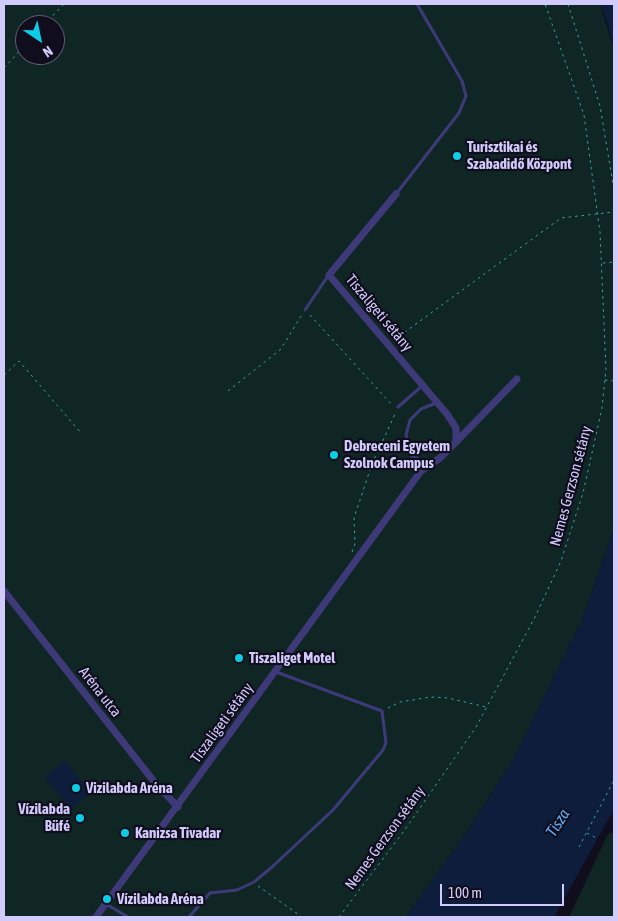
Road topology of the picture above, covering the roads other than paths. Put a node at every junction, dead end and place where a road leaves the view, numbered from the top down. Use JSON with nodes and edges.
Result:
{"nodes":[{"id":1,"x":416,"y":4,"type":"edge"},
{"id":2,"x":396,"y":194,"type":"joint"},
{"id":3,"x":329,"y":275,"type":"junction"},
{"id":4,"x":305,"y":310,"type":"road end"},
{"id":5,"x":517,"y":379,"type":"dead end"},
{"id":6,"x":422,"y":386,"type":"junction"},
{"id":7,"x":437,"y":403,"type":"junction"},
{"id":8,"x":397,"y":409,"type":"road end"},
{"id":9,"x":456,"y":442,"type":"junction"},
{"id":10,"x":410,"y":450,"type":"joint"},
{"id":11,"x":420,"y":471,"type":"junction"},
{"id":12,"x":4,"y":591,"type":"edge"},
{"id":13,"x":276,"y":672,"type":"junction"},
{"id":14,"x":178,"y":807,"type":"junction"},
{"id":15,"x":106,"y":904,"type":"junction"},
{"id":16,"x":96,"y":917,"type":"edge"},
{"id":17,"x":128,"y":917,"type":"edge"},
{"id":18,"x":189,"y":917,"type":"edge"}],
"edges":[{"from":1,"to":2,"type":"lane"},
{"from":2,"to":3,"type":"street","name":"Tiszaligeti sétány"},
{"from":3,"to":4,"type":"lane"},
{"from":3,"to":6,"type":"street","name":"Tiszaligeti sétány"},
{"from":5,"to":9,"type":"street","name":"Tiszaligeti sétány"},
{"from":6,"to":7,"type":"street","name":"Tiszaligeti sétány"},
{"from":6,"to":8,"type":"lane"},
{"from":7,"to":9,"type":"street","name":"Tiszaligeti sétány"},
{"from":7,"to":10,"type":"lane"},
{"from":9,"to":11,"type":"street","name":"Tiszaligeti sétány"},
{"from":10,"to":11,"type":"street"},
{"from":11,"to":13,"type":"street","name":"Tiszaligeti sétány"},
{"from":12,"to":14,"type":"street","name":"Aréna utca"},
{"from":13,"to":14,"type":"street","name":"Tiszaligeti sétány"},
{"from":13,"to":18,"type":"lane"},
{"from":14,"to":15,"type":"street","name":"Tiszaligeti sétány"},
{"from":15,"to":16,"type":"street","name":"Tiszaligeti sétány"},
{"from":15,"to":17,"type":"lane"}]}
